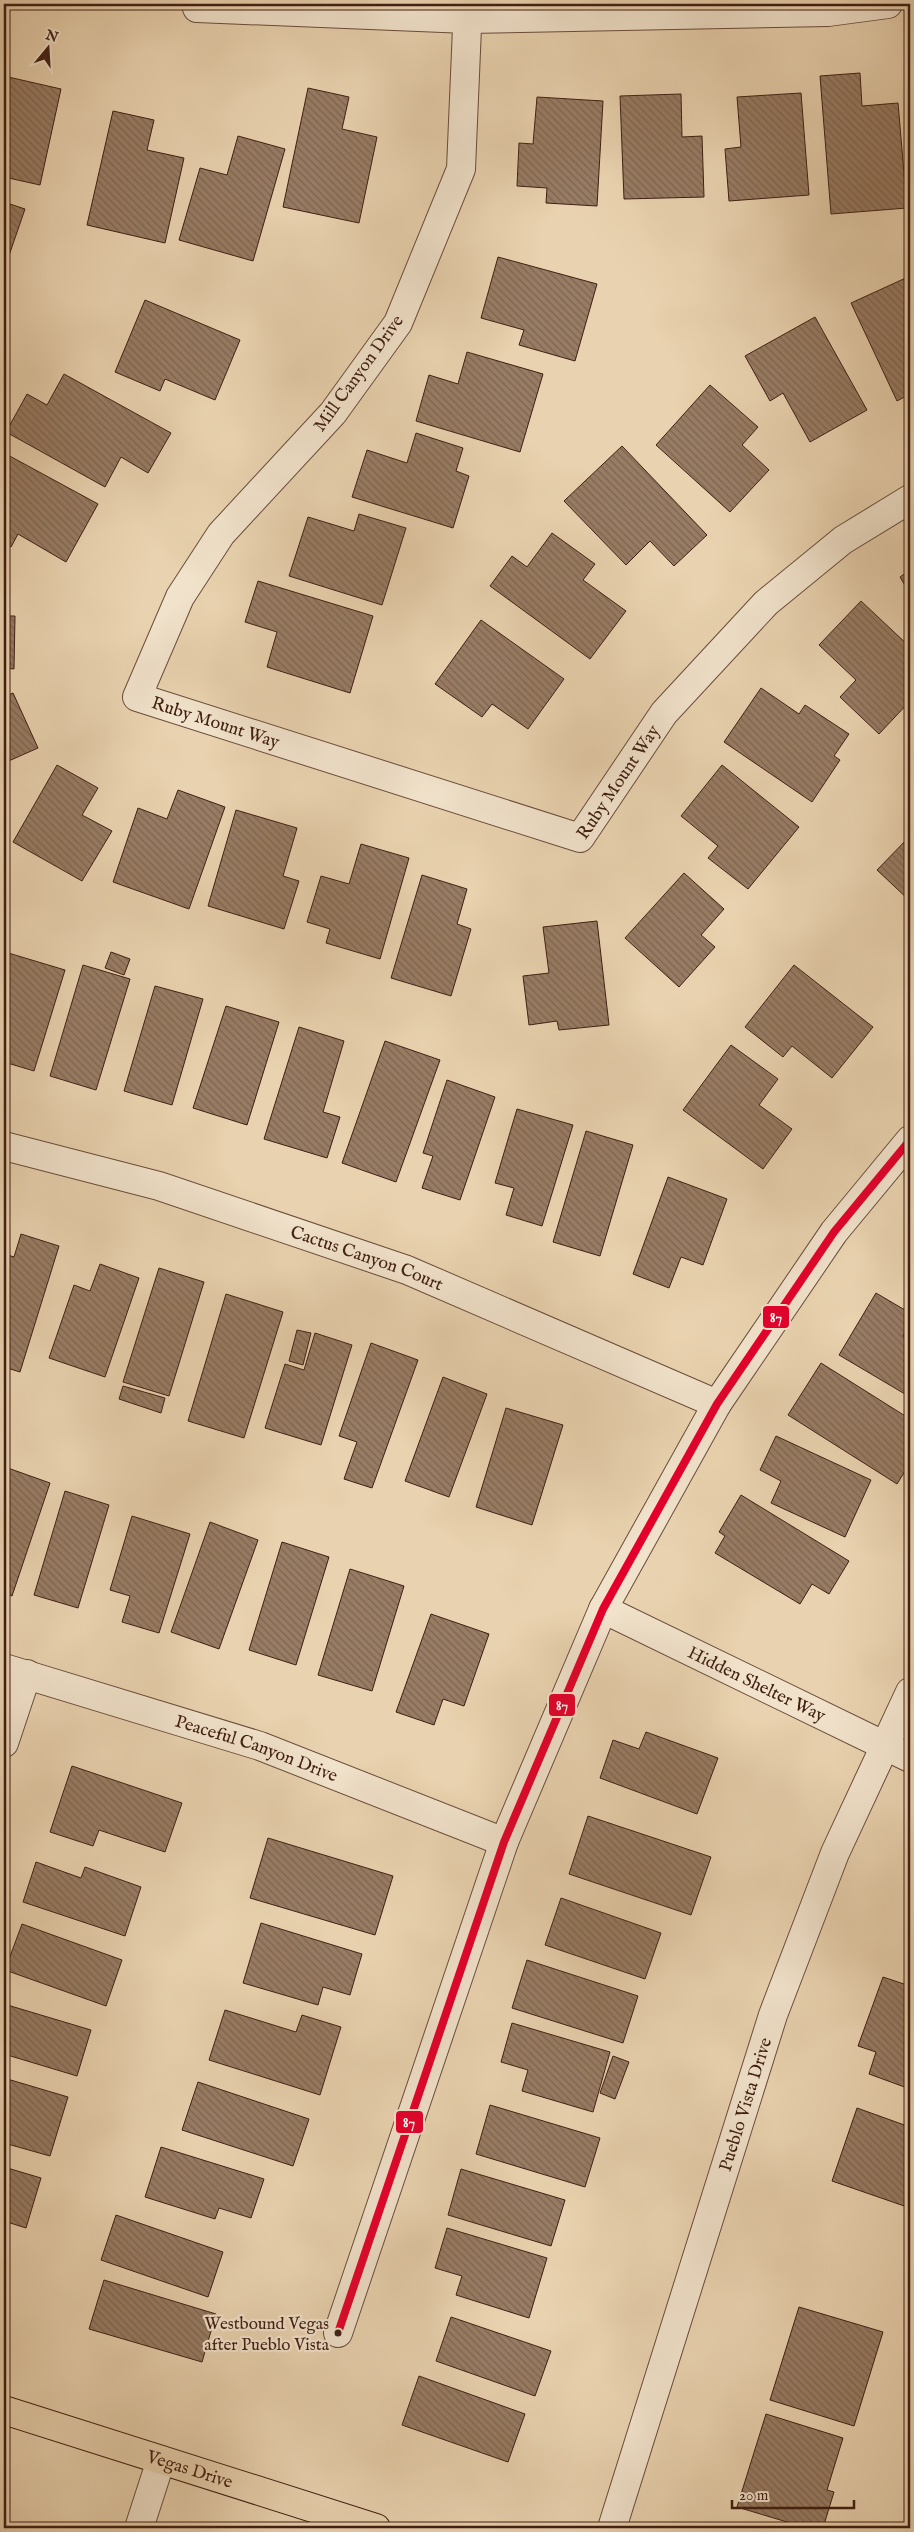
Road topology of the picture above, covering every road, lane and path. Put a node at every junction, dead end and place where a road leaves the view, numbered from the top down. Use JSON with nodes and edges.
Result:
{"nodes":[{"id":1,"x":888,"y":4,"type":"edge"},
{"id":2,"x":197,"y":8,"type":"dead end"},
{"id":3,"x":468,"y":11,"type":"edge"},
{"id":4,"x":910,"y":499,"type":"edge"},
{"id":5,"x":137,"y":697,"type":"joint"},
{"id":6,"x":910,"y":1140,"type":"edge"},
{"id":7,"x":4,"y":1146,"type":"edge"},
{"id":8,"x":717,"y":1404,"type":"junction"},
{"id":9,"x":603,"y":1609,"type":"junction"},
{"id":10,"x":16,"y":1671,"type":"edge"},
{"id":11,"x":910,"y":1692,"type":"edge"},
{"id":12,"x":4,"y":1743,"type":"edge"},
{"id":13,"x":884,"y":1745,"type":"junction"},
{"id":14,"x":910,"y":1758,"type":"edge"},
{"id":15,"x":504,"y":1842,"type":"junction"},
{"id":16,"x":338,"y":2333,"type":"dead end"},
{"id":17,"x":4,"y":2410,"type":"edge"},
{"id":18,"x":161,"y":2460,"type":"junction"},
{"id":19,"x":139,"y":2528,"type":"edge"},
{"id":20,"x":376,"y":2528,"type":"edge"},
{"id":21,"x":612,"y":2528,"type":"edge"}],
"edges":[{"from":1,"to":3,"type":"street"},
{"from":2,"to":3,"type":"street"},
{"from":3,"to":5,"type":"street","name":"Mill Canyon Drive"},
{"from":4,"to":5,"type":"street","name":"Ruby Mount Way"},
{"from":6,"to":8,"type":"street"},
{"from":7,"to":8,"type":"street","name":"Cactus Canyon Court"},
{"from":8,"to":9,"type":"street"},
{"from":9,"to":13,"type":"street","name":"Hidden Shelter Way"},
{"from":9,"to":15,"type":"street"},
{"from":10,"to":12,"type":"street"},
{"from":10,"to":15,"type":"street","name":"Peaceful Canyon Drive"},
{"from":11,"to":13,"type":"street","name":"Pueblo Vista Drive"},
{"from":13,"to":14,"type":"street","name":"Hidden Shelter Way"},
{"from":13,"to":21,"type":"street","name":"Pueblo Vista Drive"},
{"from":15,"to":16,"type":"street"},
{"from":17,"to":18,"type":"main road","name":"Vegas Drive"},
{"from":18,"to":19,"type":"street"},
{"from":18,"to":20,"type":"main road","name":"Vegas Drive"}]}
